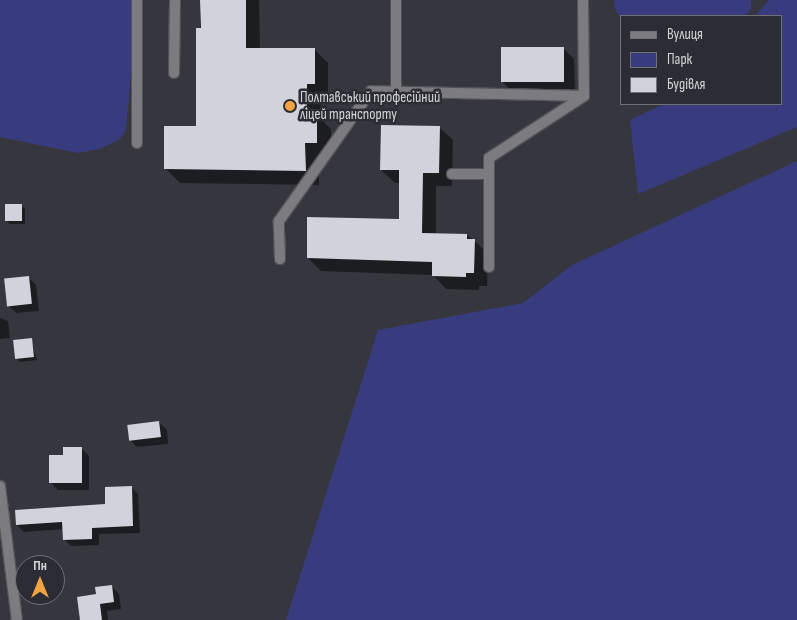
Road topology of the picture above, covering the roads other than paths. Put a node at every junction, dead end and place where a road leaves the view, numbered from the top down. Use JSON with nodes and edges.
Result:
{"nodes":[{"id":1,"x":137,"y":0,"type":"edge"},
{"id":2,"x":175,"y":0,"type":"edge"},
{"id":3,"x":396,"y":0,"type":"edge"},
{"id":4,"x":583,"y":0,"type":"edge"},
{"id":5,"x":174,"y":73,"type":"dead end"},
{"id":6,"x":396,"y":92,"type":"junction"},
{"id":7,"x":584,"y":96,"type":"junction"},
{"id":8,"x":137,"y":143,"type":"dead end"},
{"id":9,"x":452,"y":174,"type":"dead end"},
{"id":10,"x":489,"y":174,"type":"junction"},
{"id":11,"x":280,"y":259,"type":"dead end"},
{"id":12,"x":488,"y":267,"type":"dead end"},
{"id":13,"x":0,"y":486,"type":"edge"},
{"id":14,"x":17,"y":620,"type":"edge"}],
"edges":[{"from":1,"to":8,"type":"street"},
{"from":2,"to":5,"type":"street"},
{"from":3,"to":6,"type":"street"},
{"from":4,"to":7,"type":"street"},
{"from":6,"to":7,"type":"street"},
{"from":6,"to":11,"type":"street"},
{"from":7,"to":10,"type":"street"},
{"from":9,"to":10,"type":"street"},
{"from":10,"to":12,"type":"street"},
{"from":13,"to":14,"type":"street"}]}
